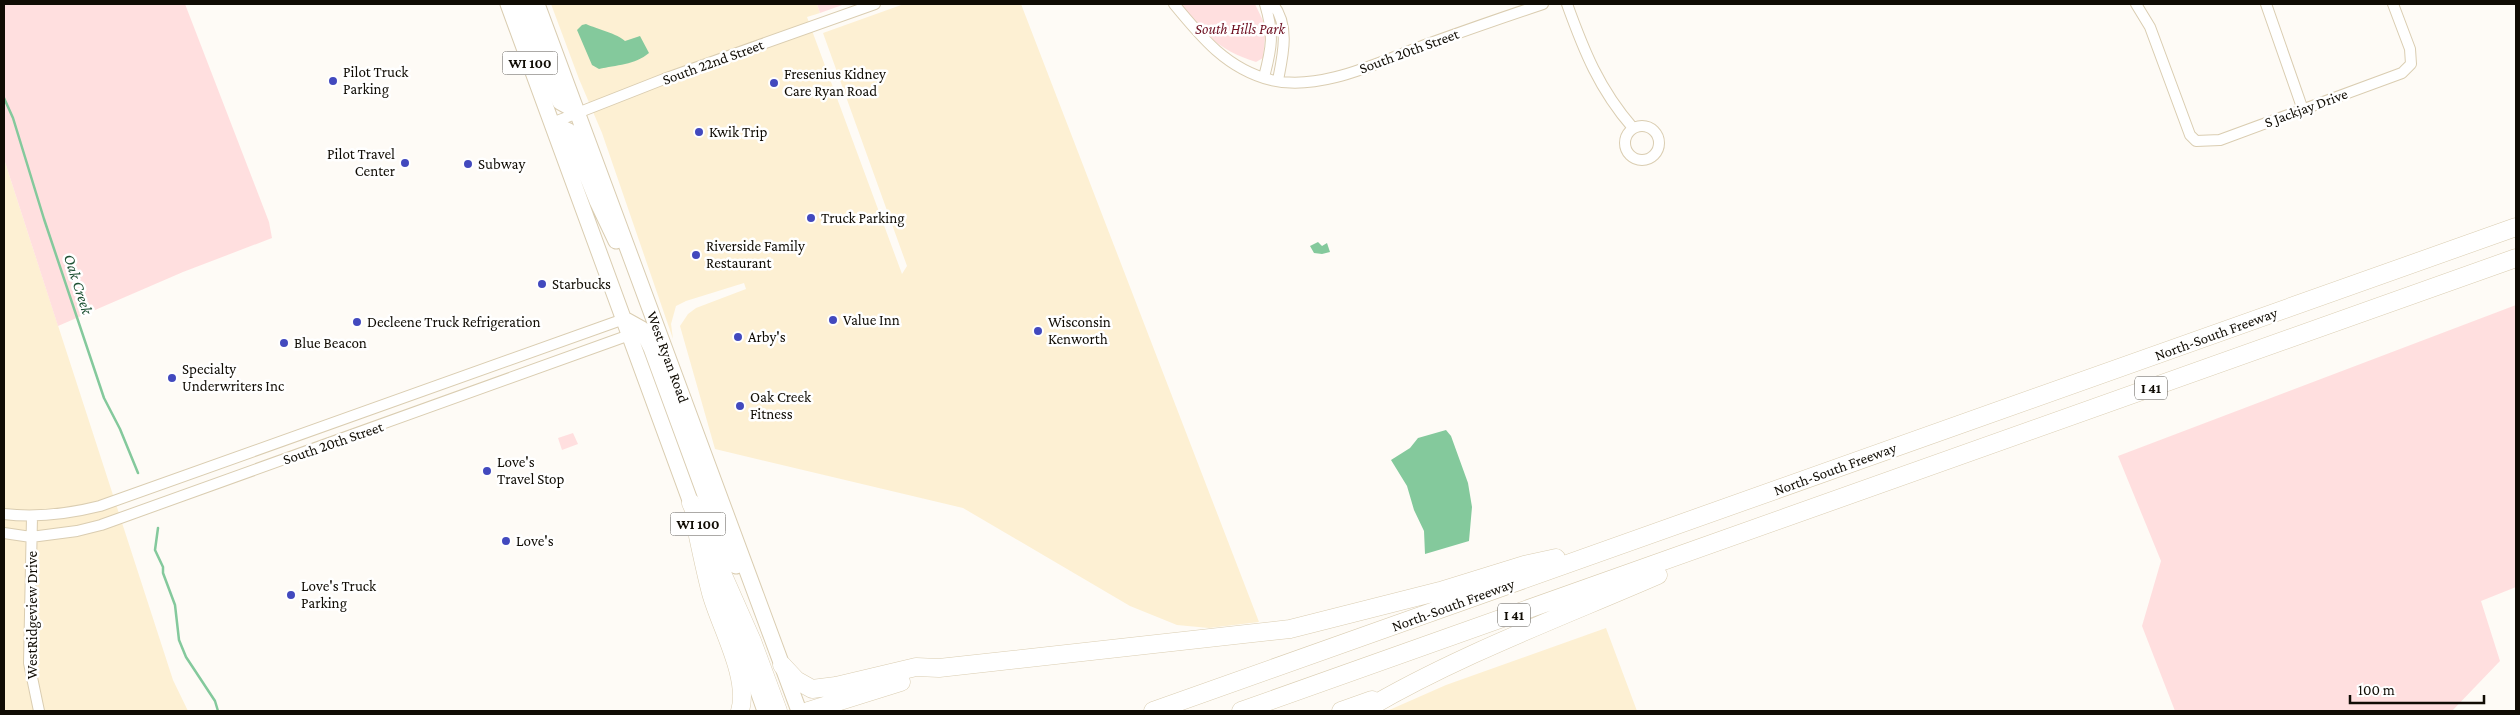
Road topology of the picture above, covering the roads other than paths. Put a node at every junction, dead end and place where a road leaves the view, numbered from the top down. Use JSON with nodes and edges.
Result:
{"nodes":[{"id":1,"x":508,"y":4,"type":"edge"},
{"id":2,"x":521,"y":4,"type":"edge"},
{"id":3,"x":537,"y":4,"type":"edge"},
{"id":4,"x":875,"y":4,"type":"edge"},
{"id":5,"x":1174,"y":4,"type":"edge"},
{"id":6,"x":1264,"y":4,"type":"edge"},
{"id":7,"x":1273,"y":4,"type":"edge"},
{"id":8,"x":1544,"y":4,"type":"edge"},
{"id":9,"x":1567,"y":4,"type":"edge"},
{"id":10,"x":2136,"y":4,"type":"edge"},
{"id":11,"x":2266,"y":4,"type":"edge"},
{"id":12,"x":2393,"y":4,"type":"edge"},
{"id":13,"x":1271,"y":79,"type":"junction"},
{"id":14,"x":2303,"y":110,"type":"junction"},
{"id":15,"x":578,"y":112,"type":"junction"},
{"id":16,"x":552,"y":123,"type":"junction"},
{"id":17,"x":1633,"y":128,"type":"dead end"},
{"id":18,"x":2516,"y":227,"type":"edge"},
{"id":19,"x":2516,"y":258,"type":"edge"},
{"id":20,"x":637,"y":274,"type":"junction"},
{"id":21,"x":624,"y":319,"type":"junction"},
{"id":22,"x":654,"y":319,"type":"junction"},
{"id":23,"x":636,"y":333,"type":"junction"},
{"id":24,"x":691,"y":503,"type":"junction"},
{"id":25,"x":4,"y":514,"type":"edge"},
{"id":26,"x":32,"y":517,"type":"junction"},
{"id":27,"x":1786,"y":518,"type":"junction"},
{"id":28,"x":4,"y":533,"type":"edge"},
{"id":29,"x":31,"y":537,"type":"junction"},
{"id":30,"x":1622,"y":544,"type":"junction"},
{"id":31,"x":763,"y":613,"type":"junction"},
{"id":32,"x":782,"y":665,"type":"junction"},
{"id":33,"x":939,"y":668,"type":"junction"},
{"id":34,"x":1394,"y":693,"type":"junction"},
{"id":35,"x":38,"y":711,"type":"edge"},
{"id":36,"x":740,"y":711,"type":"edge"},
{"id":37,"x":765,"y":711,"type":"edge"},
{"id":38,"x":778,"y":711,"type":"edge"},
{"id":39,"x":799,"y":711,"type":"edge"},
{"id":40,"x":808,"y":711,"type":"edge"},
{"id":41,"x":1153,"y":711,"type":"edge"},
{"id":42,"x":1241,"y":711,"type":"edge"},
{"id":43,"x":1341,"y":711,"type":"edge"},
{"id":44,"x":1363,"y":711,"type":"edge"}],
"edges":[{"from":1,"to":16,"type":"main road","name":"West Ryan Road","number":"WI 100"},
{"from":2,"to":15,"type":"main road"},
{"from":3,"to":15,"type":"main road","name":"West Ryan Road","number":"WI 100"},
{"from":4,"to":15,"type":"street","name":"South 22nd Street"},
{"from":5,"to":13,"type":"street"},
{"from":6,"to":13,"type":"street"},
{"from":7,"to":13,"type":"street"},
{"from":8,"to":13,"type":"street","name":"South 20th Street"},
{"from":9,"to":17,"type":"street"},
{"from":10,"to":14,"type":"street","name":"S Jackjay Drive"},
{"from":11,"to":14,"type":"street"},
{"from":12,"to":14,"type":"street","name":"S Jackjay Drive"},
{"from":15,"to":16,"type":"street","name":"South 22nd Street"},
{"from":15,"to":20,"type":"main road","name":"West Ryan Road","number":"WI 100"},
{"from":16,"to":20,"type":"main road"},
{"from":16,"to":21,"type":"main road","name":"West Ryan Road","number":"WI 100"},
{"from":18,"to":30,"type":"highway","name":"North-South Freeway","number":"I 41"},
{"from":19,"to":27,"type":"highway","name":"North-South Freeway","number":"I 41"},
{"from":20,"to":22,"type":"main road","name":"West Ryan Road","number":"WI 100"},
{"from":21,"to":23,"type":"main road"},
{"from":21,"to":26,"type":"street","name":"South 20th Street"},
{"from":22,"to":23,"type":"street","name":"South 20th Street"},
{"from":22,"to":31,"type":"main road","name":"West Ryan Road","number":"WI 100"},
{"from":23,"to":24,"type":"main road","name":"West Ryan Road","number":"WI 100"},
{"from":23,"to":29,"type":"street","name":"South 20th Street"},
{"from":23,"to":31,"type":"main road"},
{"from":24,"to":36,"type":"highway"},
{"from":24,"to":37,"type":"main road","name":"West Ryan Road","number":"WI 100"},
{"from":24,"to":38,"type":"highway"},
{"from":25,"to":26,"type":"street","name":"South 20th Street"},
{"from":26,"to":29,"type":"street","name":"WestRidgeview Drive"},
{"from":27,"to":34,"type":"highway"},
{"from":27,"to":42,"type":"highway","name":"North-South Freeway","number":"I 41"},
{"from":28,"to":29,"type":"street","name":"South 20th Street"},
{"from":29,"to":35,"type":"street","name":"WestRidgeview Drive"},
{"from":30,"to":33,"type":"highway"},
{"from":30,"to":41,"type":"highway","name":"North-South Freeway","number":"I 41"},
{"from":31,"to":32,"type":"main road","name":"West Ryan Road","number":"WI 100"},
{"from":32,"to":33,"type":"highway"},
{"from":32,"to":39,"type":"main road","name":"West Ryan Road","number":"WI 100"},
{"from":33,"to":40,"type":"highway"},
{"from":34,"to":43,"type":"highway"},
{"from":34,"to":44,"type":"highway"}]}
